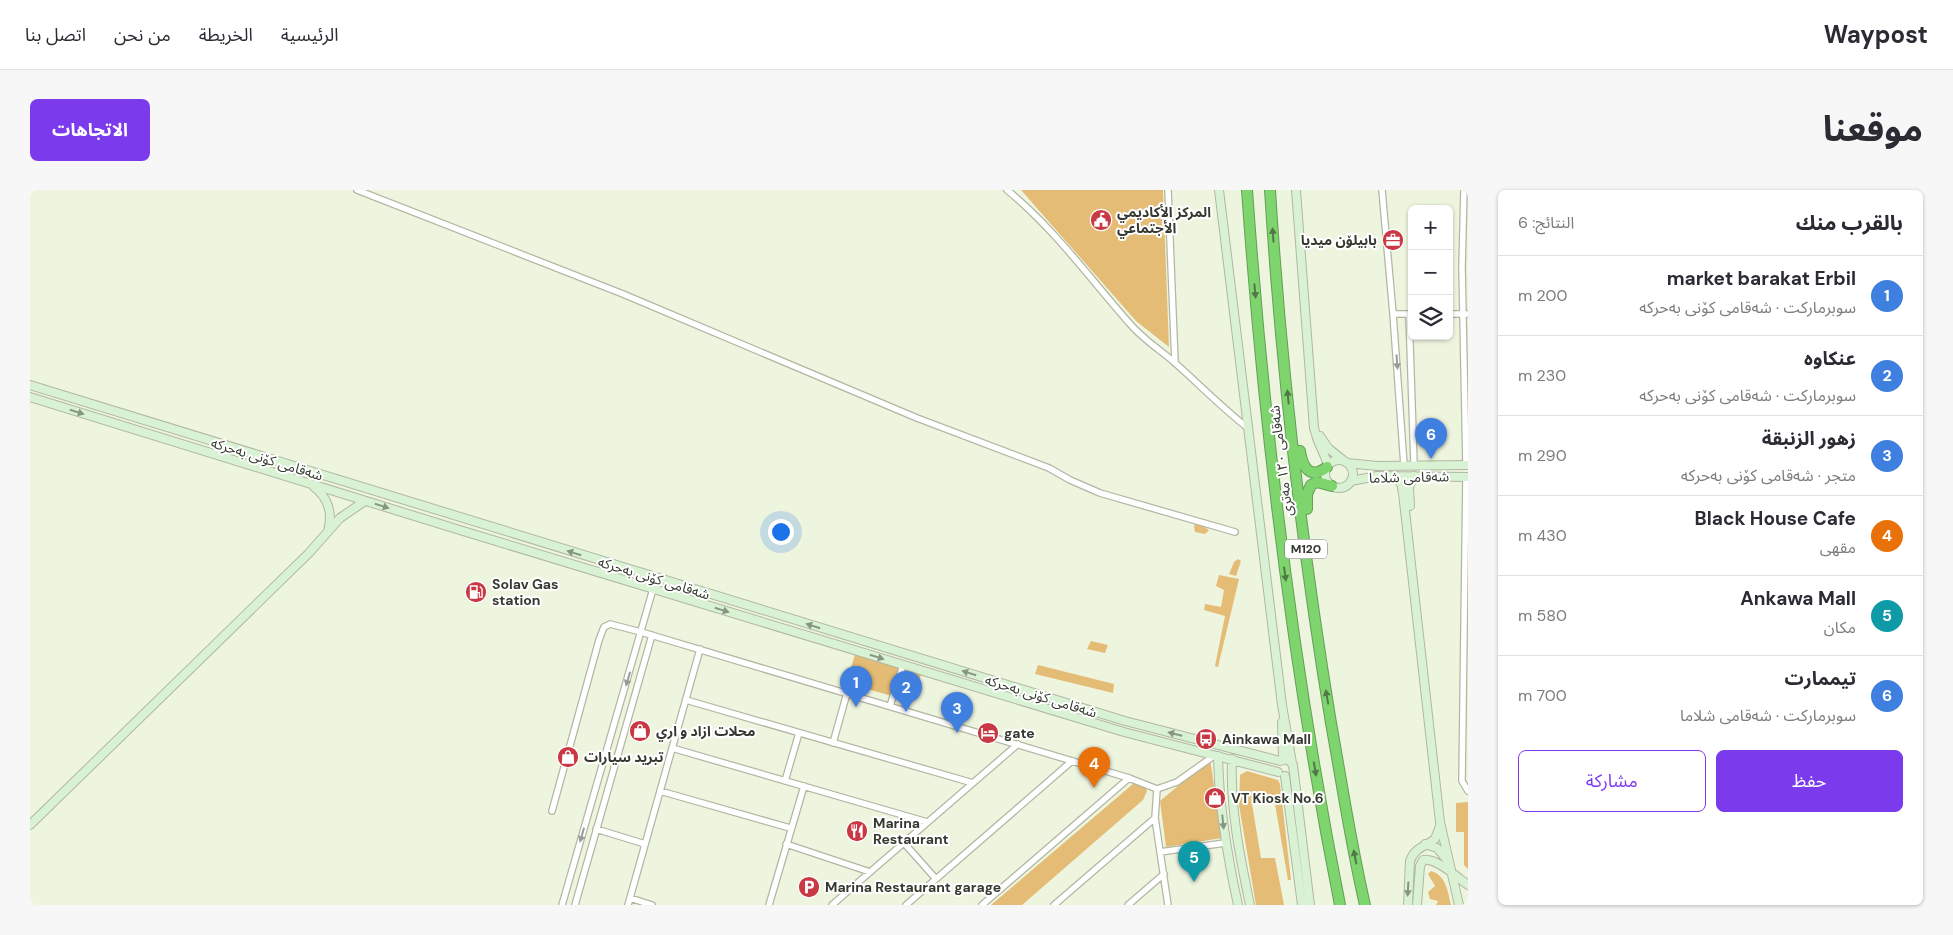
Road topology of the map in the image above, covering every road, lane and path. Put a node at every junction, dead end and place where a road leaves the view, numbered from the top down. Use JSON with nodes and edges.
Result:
{"nodes":[{"id":1,"x":356,"y":190,"type":"edge"},
{"id":2,"x":1007,"y":190,"type":"edge"},
{"id":3,"x":1168,"y":190,"type":"edge"},
{"id":4,"x":1218,"y":190,"type":"edge"},
{"id":5,"x":1247,"y":190,"type":"edge"},
{"id":6,"x":1270,"y":190,"type":"edge"},
{"id":7,"x":1296,"y":190,"type":"edge"},
{"id":8,"x":1382,"y":190,"type":"edge"},
{"id":9,"x":1464,"y":190,"type":"edge"},
{"id":10,"x":1465,"y":266,"type":"edge"},
{"id":11,"x":1393,"y":314,"type":"junction"},
{"id":12,"x":1408,"y":314,"type":"edge"},
{"id":13,"x":1465,"y":314,"type":"edge"},
{"id":14,"x":1411,"y":340,"type":"edge"},
{"id":15,"x":1175,"y":363,"type":"junction"},
{"id":16,"x":1466,"y":367,"type":"edge"},
{"id":17,"x":30,"y":386,"type":"edge"},
{"id":18,"x":30,"y":397,"type":"edge"},
{"id":19,"x":1312,"y":400,"type":"junction"},
{"id":20,"x":1290,"y":417,"type":"junction"},
{"id":21,"x":1248,"y":428,"type":"junction"},
{"id":22,"x":1345,"y":462,"type":"junction"},
{"id":23,"x":1414,"y":464,"type":"junction"},
{"id":24,"x":1404,"y":465,"type":"junction"},
{"id":25,"x":1467,"y":465,"type":"edge"},
{"id":26,"x":1328,"y":466,"type":"junction"},
{"id":27,"x":1394,"y":476,"type":"junction"},
{"id":28,"x":1414,"y":476,"type":"junction"},
{"id":29,"x":1467,"y":477,"type":"edge"},
{"id":30,"x":1350,"y":481,"type":"junction"},
{"id":31,"x":309,"y":483,"type":"junction"},
{"id":32,"x":1332,"y":486,"type":"junction"},
{"id":33,"x":365,"y":501,"type":"junction"},
{"id":34,"x":1235,"y":532,"type":"dead end"},
{"id":35,"x":327,"y":533,"type":"junction"},
{"id":36,"x":1409,"y":536,"type":"junction"},
{"id":37,"x":1306,"y":552,"type":"junction"},
{"id":38,"x":653,"y":589,"type":"junction"},
{"id":39,"x":641,"y":632,"type":"junction"},
{"id":40,"x":652,"y":635,"type":"junction"},
{"id":41,"x":700,"y":649,"type":"junction"},
{"id":42,"x":1466,"y":654,"type":"edge"},
{"id":43,"x":903,"y":665,"type":"junction"},
{"id":44,"x":847,"y":693,"type":"junction"},
{"id":45,"x":686,"y":700,"type":"junction"},
{"id":46,"x":1282,"y":705,"type":"junction"},
{"id":47,"x":890,"y":706,"type":"junction"},
{"id":48,"x":799,"y":733,"type":"junction"},
{"id":49,"x":833,"y":743,"type":"junction"},
{"id":50,"x":1018,"y":744,"type":"junction"},
{"id":51,"x":672,"y":748,"type":"junction"},
{"id":52,"x":1217,"y":755,"type":"junction"},
{"id":53,"x":1232,"y":759,"type":"junction"},
{"id":54,"x":1282,"y":760,"type":"junction"},
{"id":55,"x":1072,"y":761,"type":"junction"},
{"id":56,"x":1293,"y":766,"type":"junction"},
{"id":57,"x":1282,"y":774,"type":"junction"},
{"id":58,"x":1129,"y":778,"type":"junction"},
{"id":59,"x":785,"y":781,"type":"junction"},
{"id":60,"x":1219,"y":781,"type":"junction"},
{"id":61,"x":1231,"y":781,"type":"junction"},
{"id":62,"x":973,"y":783,"type":"junction"},
{"id":63,"x":804,"y":786,"type":"junction"},
{"id":64,"x":1157,"y":789,"type":"junction"},
{"id":65,"x":660,"y":791,"type":"junction"},
{"id":66,"x":1468,"y":791,"type":"edge"},
{"id":67,"x":552,"y":812,"type":"dead end"},
{"id":68,"x":1155,"y":818,"type":"junction"},
{"id":69,"x":927,"y":822,"type":"junction"},
{"id":70,"x":1440,"y":822,"type":"junction"},
{"id":71,"x":30,"y":825,"type":"edge"},
{"id":72,"x":790,"y":828,"type":"junction"},
{"id":73,"x":596,"y":829,"type":"junction"},
{"id":74,"x":1444,"y":839,"type":"junction"},
{"id":75,"x":904,"y":843,"type":"junction"},
{"id":76,"x":1225,"y":843,"type":"junction"},
{"id":77,"x":645,"y":844,"type":"junction"},
{"id":78,"x":786,"y":844,"type":"junction"},
{"id":79,"x":1434,"y":849,"type":"junction"},
{"id":80,"x":1160,"y":852,"type":"junction"},
{"id":81,"x":1429,"y":858,"type":"junction"},
{"id":82,"x":1448,"y":862,"type":"junction"},
{"id":83,"x":870,"y":872,"type":"junction"},
{"id":84,"x":1450,"y":872,"type":"junction"},
{"id":85,"x":1164,"y":874,"type":"junction"},
{"id":86,"x":936,"y":879,"type":"junction"},
{"id":87,"x":1468,"y":885,"type":"edge"},
{"id":88,"x":629,"y":902,"type":"edge"},
{"id":89,"x":909,"y":904,"type":"edge"},
{"id":90,"x":562,"y":905,"type":"edge"},
{"id":91,"x":575,"y":905,"type":"edge"},
{"id":92,"x":652,"y":905,"type":"edge"},
{"id":93,"x":768,"y":905,"type":"edge"},
{"id":94,"x":832,"y":905,"type":"edge"},
{"id":95,"x":982,"y":905,"type":"edge"},
{"id":96,"x":1054,"y":905,"type":"edge"},
{"id":97,"x":1128,"y":905,"type":"edge"},
{"id":98,"x":1168,"y":905,"type":"edge"},
{"id":99,"x":1238,"y":905,"type":"edge"},
{"id":100,"x":1250,"y":905,"type":"edge"},
{"id":101,"x":1302,"y":905,"type":"edge"},
{"id":102,"x":1310,"y":905,"type":"edge"},
{"id":103,"x":1340,"y":905,"type":"edge"},
{"id":104,"x":1365,"y":905,"type":"edge"},
{"id":105,"x":1408,"y":905,"type":"edge"},
{"id":106,"x":1417,"y":905,"type":"edge"},
{"id":107,"x":1459,"y":905,"type":"edge"}],
"edges":[{"from":1,"to":34,"type":"street"},
{"from":2,"to":15,"type":"street"},
{"from":3,"to":15,"type":"street"},
{"from":4,"to":21,"type":"street"},
{"from":5,"to":103,"type":"highway","name":"شەقامی ١٢٠ مەتری","number":"M120","one_way":true},
{"from":20,"to":6,"type":"highway","name":"شەقامی ١٢٠ مەتری","number":"M120","one_way":true},
{"from":7,"to":19,"type":"street"},
{"from":8,"to":11,"type":"street"},
{"from":9,"to":10,"type":"street"},
{"from":10,"to":13,"type":"street"},
{"from":11,"to":12,"type":"street"},
{"from":11,"to":24,"type":"street","one_way":true},
{"from":13,"to":16,"type":"street"},
{"from":14,"to":23,"type":"street"},
{"from":15,"to":21,"type":"street"},
{"from":16,"to":25,"type":"street"},
{"from":54,"to":17,"type":"street","name":"شەقامی کۆنی بەحرکە","one_way":true},
{"from":18,"to":31,"type":"street","name":"شەقامی کۆنی بەحرکە","one_way":true},
{"from":19,"to":22,"type":"street"},
{"from":19,"to":26,"type":"street"},
{"from":20,"to":26,"type":"highway"},
{"from":20,"to":37,"type":"highway","name":"شەقامی ١٢٠ مەتری","number":"M120"},
{"from":21,"to":46,"type":"street"},
{"from":22,"to":24,"type":"street","name":"شەقامی شلاما"},
{"from":22,"to":26,"type":"street","name":"شەقامی شلاما"},
{"from":22,"to":30,"type":"street","name":"شەقامی شلاما"},
{"from":23,"to":24,"type":"street","name":"شەقامی شلاما"},
{"from":23,"to":25,"type":"street","name":"شەقامی شلاما"},
{"from":26,"to":32,"type":"street"},
{"from":27,"to":28,"type":"street","name":"شەقامی شلاما"},
{"from":27,"to":30,"type":"street","name":"شەقامی شلاما"},
{"from":27,"to":36,"type":"street"},
{"from":28,"to":29,"type":"street","name":"شەقامی شلاما"},
{"from":28,"to":36,"type":"street"},
{"from":29,"to":42,"type":"street"},
{"from":30,"to":32,"type":"street","name":"شەقامی شلاما"},
{"from":31,"to":33,"type":"street","name":"شەقامی کۆنی بەحرکە"},
{"from":31,"to":35,"type":"street"},
{"from":32,"to":37,"type":"highway"},
{"from":33,"to":35,"type":"street"},
{"from":33,"to":38,"type":"street","name":"شەقامی کۆنی بەحرکە","one_way":true},
{"from":35,"to":71,"type":"street"},
{"from":36,"to":70,"type":"street"},
{"from":104,"to":37,"type":"highway","name":"شەقامی ١٢٠ مەتری","number":"M120","one_way":true},
{"from":38,"to":39,"type":"street"},
{"from":38,"to":43,"type":"street","name":"شەقامی کۆنی بەحرکە","one_way":true},
{"from":39,"to":40,"type":"street"},
{"from":39,"to":67,"type":"street"},
{"from":39,"to":90,"type":"street","one_way":true},
{"from":40,"to":41,"type":"street"},
{"from":40,"to":73,"type":"street"},
{"from":41,"to":44,"type":"street"},
{"from":41,"to":45,"type":"street"},
{"from":42,"to":66,"type":"street"},
{"from":43,"to":47,"type":"street"},
{"from":43,"to":52,"type":"street","name":"شەقامی کۆنی بەحرکە"},
{"from":44,"to":47,"type":"street"},
{"from":44,"to":49,"type":"street"},
{"from":45,"to":48,"type":"street"},
{"from":45,"to":51,"type":"street"},
{"from":46,"to":54,"type":"street"},
{"from":46,"to":56,"type":"street"},
{"from":47,"to":50,"type":"street"},
{"from":48,"to":49,"type":"street"},
{"from":48,"to":59,"type":"street"},
{"from":49,"to":62,"type":"street"},
{"from":50,"to":55,"type":"street"},
{"from":50,"to":62,"type":"street"},
{"from":51,"to":59,"type":"street"},
{"from":51,"to":65,"type":"street"},
{"from":52,"to":53,"type":"street","name":"شەقامی کۆنی بەحرکە"},
{"from":52,"to":60,"type":"street"},
{"from":52,"to":64,"type":"street"},
{"from":53,"to":57,"type":"street","name":"شەقامی کۆنی بەحرکە"},
{"from":53,"to":61,"type":"street"},
{"from":54,"to":56,"type":"street","name":"شەقامی کۆنی بەحرکە"},
{"from":54,"to":57,"type":"street"},
{"from":55,"to":58,"type":"street"},
{"from":55,"to":86,"type":"street"},
{"from":56,"to":57,"type":"street"},
{"from":56,"to":102,"type":"street"},
{"from":57,"to":101,"type":"street"},
{"from":58,"to":64,"type":"street"},
{"from":58,"to":95,"type":"street"},
{"from":59,"to":63,"type":"street"},
{"from":60,"to":61,"type":"street"},
{"from":60,"to":76,"type":"street","one_way":true},
{"from":61,"to":100,"type":"street"},
{"from":62,"to":69,"type":"street"},
{"from":63,"to":69,"type":"street"},
{"from":63,"to":72,"type":"street"},
{"from":64,"to":68,"type":"street"},
{"from":65,"to":72,"type":"street"},
{"from":65,"to":77,"type":"street"},
{"from":68,"to":80,"type":"street"},
{"from":68,"to":96,"type":"street"},
{"from":69,"to":75,"type":"street"},
{"from":70,"to":74,"type":"street"},
{"from":70,"to":79,"type":"street"},
{"from":72,"to":78,"type":"street"},
{"from":73,"to":77,"type":"street"},
{"from":73,"to":91,"type":"street"},
{"from":74,"to":79,"type":"street"},
{"from":74,"to":82,"type":"street"},
{"from":75,"to":83,"type":"street"},
{"from":75,"to":86,"type":"street"},
{"from":76,"to":80,"type":"street"},
{"from":76,"to":99,"type":"street"},
{"from":77,"to":88,"type":"street"},
{"from":78,"to":83,"type":"street"},
{"from":78,"to":93,"type":"street"},
{"from":79,"to":81,"type":"street"},
{"from":79,"to":82,"type":"street"},
{"from":79,"to":105,"type":"street","one_way":true},
{"from":80,"to":85,"type":"street"},
{"from":81,"to":84,"type":"street"},
{"from":81,"to":106,"type":"street"},
{"from":82,"to":84,"type":"street"},
{"from":83,"to":94,"type":"street"},
{"from":84,"to":87,"type":"street"},
{"from":84,"to":107,"type":"street"},
{"from":85,"to":97,"type":"street"},
{"from":85,"to":98,"type":"street"},
{"from":86,"to":89,"type":"street"},
{"from":88,"to":92,"type":"street"}]}
